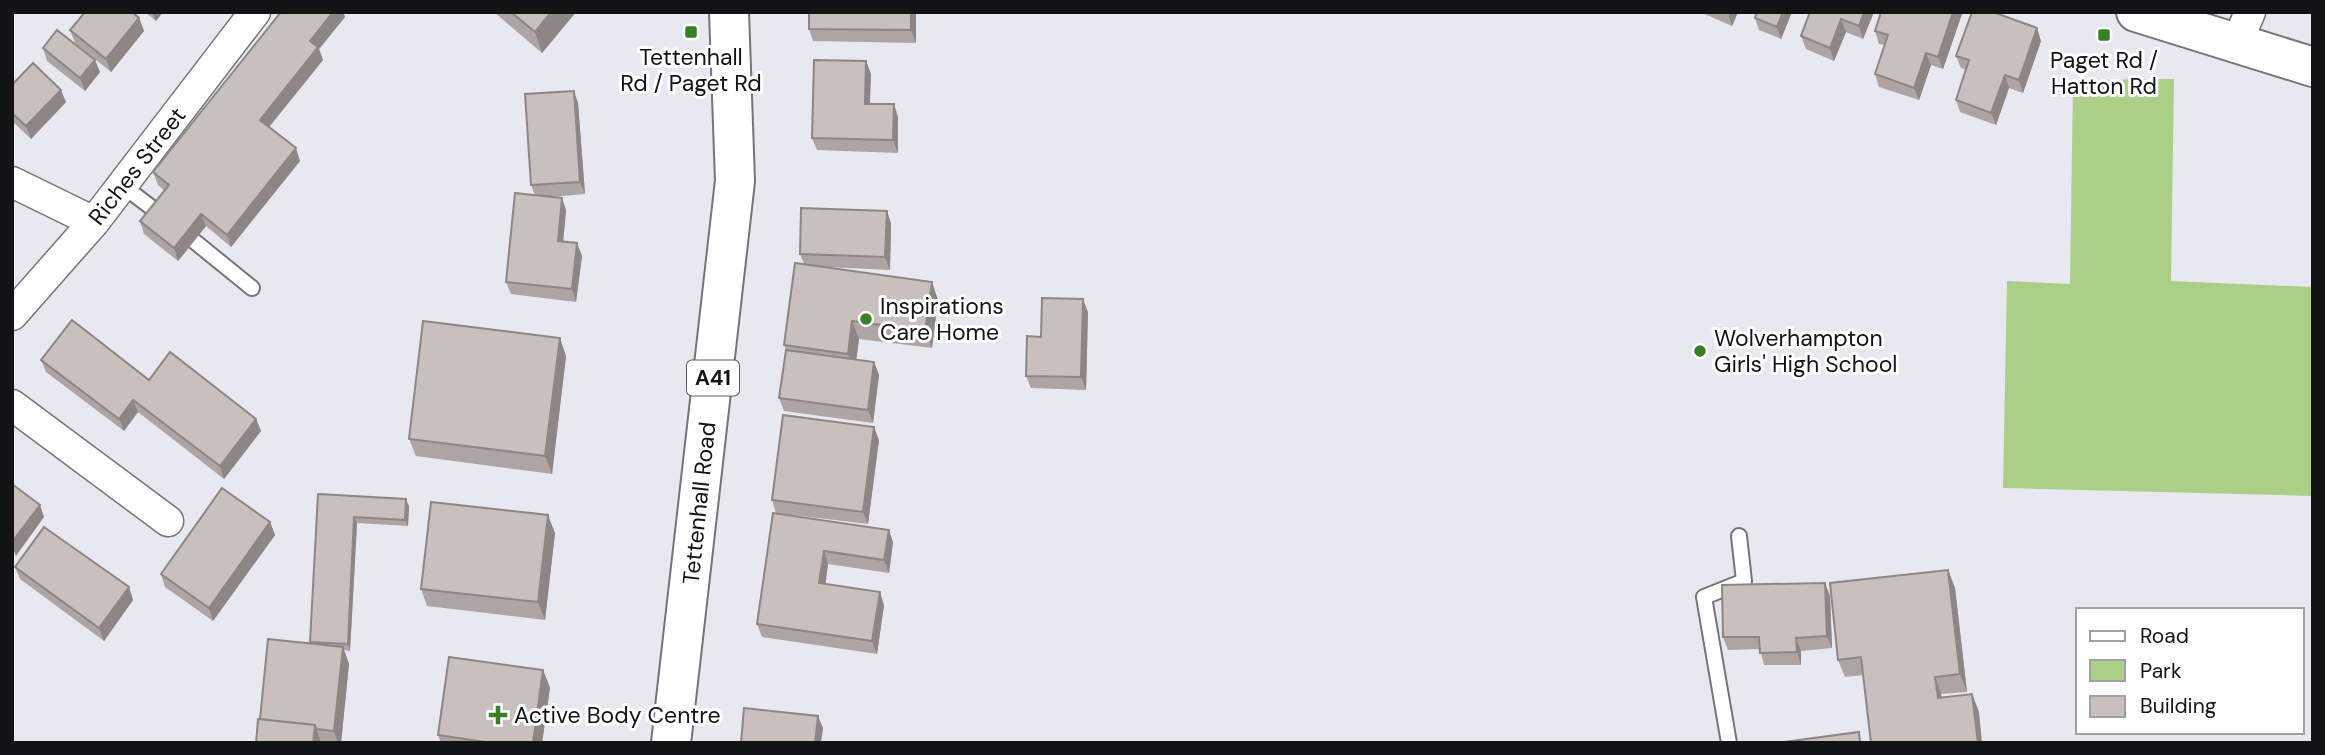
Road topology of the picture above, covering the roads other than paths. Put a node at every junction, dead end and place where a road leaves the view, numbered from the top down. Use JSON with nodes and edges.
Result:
{"nodes":[{"id":1,"x":255,"y":12,"type":"edge"},
{"id":2,"x":729,"y":12,"type":"edge"},
{"id":3,"x":2136,"y":12,"type":"edge"},
{"id":4,"x":2243,"y":28,"type":"edge"},
{"id":5,"x":2313,"y":66,"type":"edge"},
{"id":6,"x":12,"y":181,"type":"edge"},
{"id":7,"x":123,"y":186,"type":"junction"},
{"id":8,"x":160,"y":214,"type":"edge"},
{"id":9,"x":94,"y":222,"type":"junction"},
{"id":10,"x":194,"y":241,"type":"edge"},
{"id":11,"x":252,"y":288,"type":"dead end"},
{"id":12,"x":12,"y":315,"type":"edge"},
{"id":13,"x":12,"y":405,"type":"edge"},
{"id":14,"x":168,"y":522,"type":"dead end"},
{"id":15,"x":1739,"y":536,"type":"dead end"},
{"id":16,"x":671,"y":743,"type":"edge"},
{"id":17,"x":1729,"y":743,"type":"edge"}],
"edges":[{"from":1,"to":7,"type":"street","name":"Riches Street"},
{"from":2,"to":16,"type":"main road","name":"Tettenhall Road","number":"A41"},
{"from":3,"to":4,"type":"main road"},
{"from":4,"to":5,"type":"main road"},
{"from":6,"to":9,"type":"street"},
{"from":7,"to":8,"type":"lane"},
{"from":7,"to":9,"type":"street","name":"Riches Street"},
{"from":9,"to":12,"type":"street","name":"Riches Street"},
{"from":10,"to":11,"type":"lane"},
{"from":13,"to":14,"type":"street"},
{"from":15,"to":17,"type":"lane"}]}
